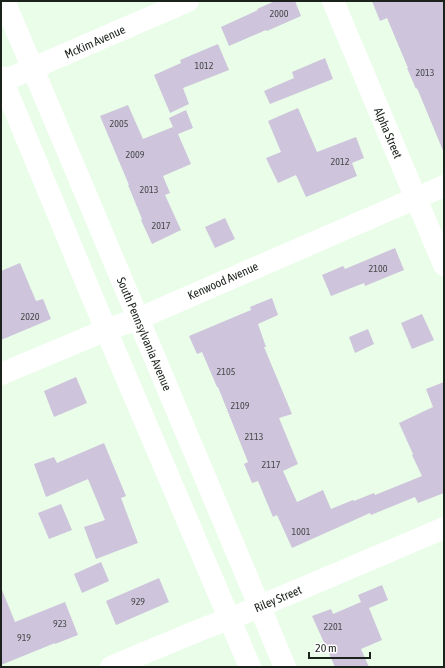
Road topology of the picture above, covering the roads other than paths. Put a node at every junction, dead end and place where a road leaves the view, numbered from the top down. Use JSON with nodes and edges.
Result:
{"nodes":[{"id":1,"x":4,"y":1,"type":"edge"},
{"id":2,"x":188,"y":1,"type":"edge"},
{"id":3,"x":333,"y":1,"type":"edge"},
{"id":4,"x":33,"y":68,"type":"junction"},
{"id":5,"x":2,"y":80,"type":"edge"},
{"id":6,"x":444,"y":186,"type":"edge"},
{"id":7,"x":416,"y":198,"type":"junction"},
{"id":8,"x":444,"y":265,"type":"edge"},
{"id":9,"x":138,"y":318,"type":"junction"},
{"id":10,"x":106,"y":330,"type":"junction"},
{"id":11,"x":1,"y":374,"type":"edge"},
{"id":12,"x":444,"y":528,"type":"edge"},
{"id":13,"x":259,"y":607,"type":"junction"},
{"id":14,"x":230,"y":619,"type":"junction"},
{"id":15,"x":111,"y":667,"type":"edge"},
{"id":16,"x":250,"y":667,"type":"edge"},
{"id":17,"x":285,"y":667,"type":"edge"}],
"edges":[{"from":1,"to":4,"type":"main road","name":"South Pennsylvania Avenue"},
{"from":2,"to":4,"type":"main road","name":"McKim Avenue"},
{"from":3,"to":7,"type":"main road","name":"Alpha Street"},
{"from":4,"to":5,"type":"main road","name":"McKim Avenue"},
{"from":4,"to":9,"type":"main road","name":"South Pennsylvania Avenue"},
{"from":5,"to":10,"type":"main road"},
{"from":6,"to":7,"type":"main road","name":"Kenwood Avenue"},
{"from":7,"to":8,"type":"main road","name":"Alpha Street"},
{"from":7,"to":9,"type":"main road","name":"Kenwood Avenue"},
{"from":9,"to":10,"type":"main road","name":"Kenwood Avenue"},
{"from":9,"to":13,"type":"main road","name":"South Pennsylvania Avenue"},
{"from":10,"to":11,"type":"main road","name":"Kenwood Avenue"},
{"from":10,"to":14,"type":"main road"},
{"from":12,"to":13,"type":"main road","name":"Riley Street"},
{"from":13,"to":14,"type":"main road","name":"Riley Street"},
{"from":13,"to":17,"type":"main road","name":"South Pennsylvania Avenue"},
{"from":14,"to":15,"type":"main road","name":"Riley Street"},
{"from":14,"to":16,"type":"main road"}]}
